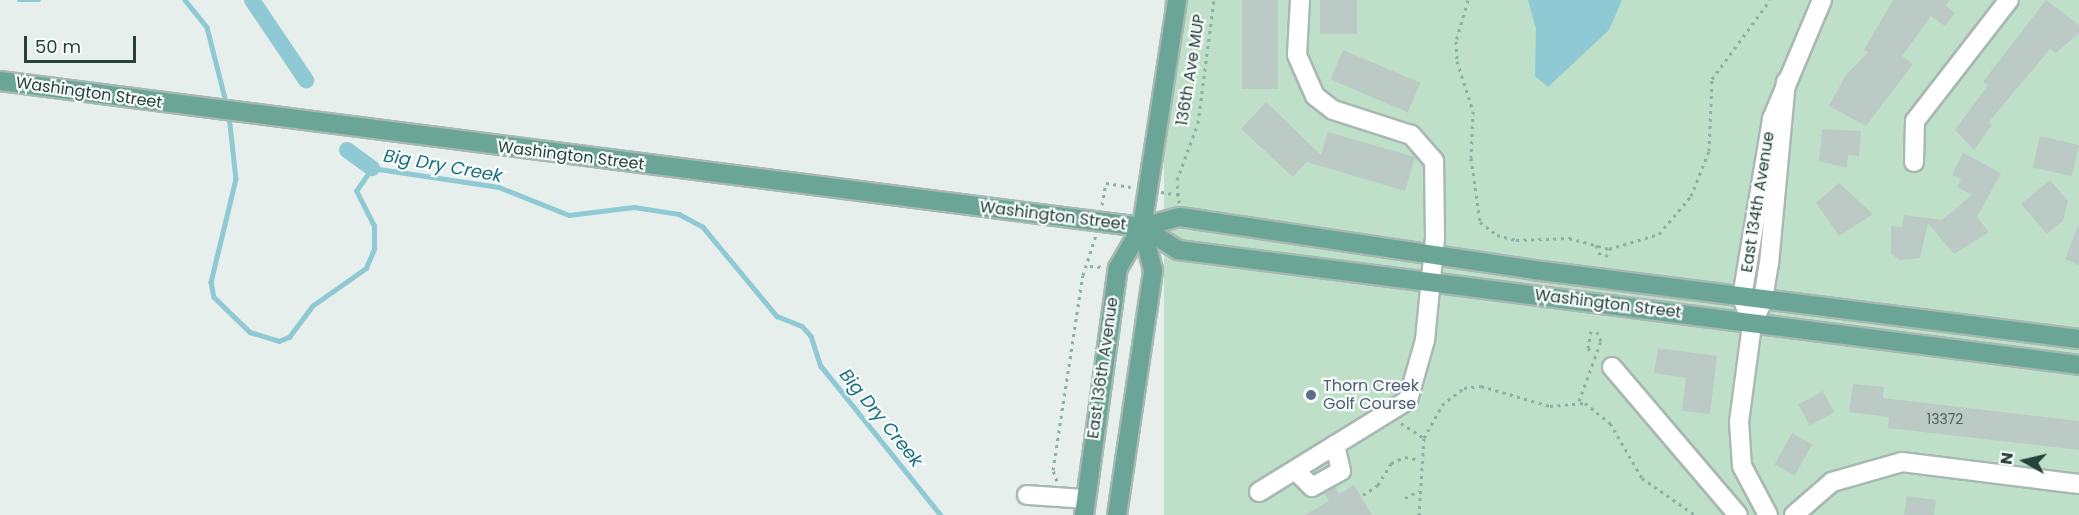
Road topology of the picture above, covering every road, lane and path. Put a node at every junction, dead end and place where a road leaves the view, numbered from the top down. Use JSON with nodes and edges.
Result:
{"nodes":[{"id":1,"x":1177,"y":0,"type":"edge"},
{"id":2,"x":1214,"y":0,"type":"edge"},
{"id":3,"x":1300,"y":0,"type":"edge"},
{"id":4,"x":1468,"y":0,"type":"edge"},
{"id":5,"x":1770,"y":0,"type":"edge"},
{"id":6,"x":1821,"y":0,"type":"edge"},
{"id":7,"x":2009,"y":0,"type":"edge"},
{"id":8,"x":0,"y":81,"type":"edge"},
{"id":9,"x":1786,"y":82,"type":"junction"},
{"id":10,"x":1914,"y":162,"type":"dead end"},
{"id":11,"x":1180,"y":217,"type":"junction"},
{"id":12,"x":1142,"y":227,"type":"junction"},
{"id":13,"x":1596,"y":246,"type":"junction"},
{"id":14,"x":1609,"y":249,"type":"junction"},
{"id":15,"x":1434,"y":252,"type":"junction"},
{"id":16,"x":1601,"y":257,"type":"dead end"},
{"id":17,"x":1606,"y":257,"type":"dead end"},
{"id":18,"x":1090,"y":266,"type":"dead end"},
{"id":19,"x":1432,"y":282,"type":"junction"},
{"id":20,"x":1742,"y":297,"type":"junction"},
{"id":21,"x":1763,"y":300,"type":"junction"},
{"id":22,"x":1752,"y":324,"type":"junction"},
{"id":23,"x":1591,"y":331,"type":"dead end"},
{"id":24,"x":1597,"y":332,"type":"dead end"},
{"id":25,"x":2079,"y":339,"type":"edge"},
{"id":26,"x":1593,"y":354,"type":"junction"},
{"id":27,"x":2079,"y":365,"type":"edge"},
{"id":28,"x":1612,"y":367,"type":"dead end"},
{"id":29,"x":1579,"y":401,"type":"junction"},
{"id":30,"x":1388,"y":412,"type":"junction"},
{"id":31,"x":1424,"y":438,"type":"junction"},
{"id":32,"x":1335,"y":445,"type":"junction"},
{"id":33,"x":1420,"y":460,"type":"junction"},
{"id":34,"x":1295,"y":470,"type":"junction"},
{"id":35,"x":2079,"y":484,"type":"edge"},
{"id":36,"x":1419,"y":491,"type":"junction"},
{"id":37,"x":1259,"y":492,"type":"dead end"},
{"id":38,"x":1027,"y":495,"type":"dead end"},
{"id":39,"x":1363,"y":495,"type":"dead end"},
{"id":40,"x":1405,"y":498,"type":"dead end"},
{"id":41,"x":1060,"y":500,"type":"junction"},
{"id":42,"x":1085,"y":507,"type":"edge"},
{"id":43,"x":1117,"y":515,"type":"edge"},
{"id":44,"x":1419,"y":515,"type":"edge"},
{"id":45,"x":1695,"y":515,"type":"edge"},
{"id":46,"x":1738,"y":515,"type":"edge"},
{"id":47,"x":1768,"y":515,"type":"edge"},
{"id":48,"x":1794,"y":515,"type":"edge"}],
"edges":[{"from":1,"to":12,"type":"main road","name":"East 136th Avenue"},
{"from":2,"to":11,"type":"path","name":"136th Ave MUP"},
{"from":3,"to":15,"type":"street"},
{"from":4,"to":13,"type":"path"},
{"from":5,"to":14,"type":"path"},
{"from":6,"to":9,"type":"street","name":"East 134th Avenue"},
{"from":7,"to":10,"type":"street"},
{"from":8,"to":12,"type":"main road","name":"Washington Street"},
{"from":9,"to":20,"type":"street","name":"East 134th Avenue"},
{"from":9,"to":21,"type":"street","name":"East 134th Avenue"},
{"from":11,"to":12,"type":"main road","name":"Washington Street"},
{"from":11,"to":15,"type":"main road","name":"Washington Street"},
{"from":12,"to":19,"type":"main road","name":"Washington Street"},
{"from":12,"to":42,"type":"main road","name":"East 136th Avenue"},
{"from":12,"to":43,"type":"main road","name":"East 136th Avenue"},
{"from":13,"to":14,"type":"path"},
{"from":13,"to":16,"type":"path"},
{"from":14,"to":17,"type":"path"},
{"from":15,"to":19,"type":"street"},
{"from":15,"to":20,"type":"main road","name":"Washington Street"},
{"from":18,"to":41,"type":"path"},
{"from":19,"to":22,"type":"main road","name":"Washington Street"},
{"from":19,"to":30,"type":"street"},
{"from":20,"to":21,"type":"main road","name":"Washington Street"},
{"from":20,"to":22,"type":"street","name":"East 134th Avenue"},
{"from":21,"to":22,"type":"street","name":"East 134th Avenue"},
{"from":21,"to":25,"type":"main road","name":"Washington Street"},
{"from":22,"to":27,"type":"main road","name":"Washington Street"},
{"from":22,"to":47,"type":"street","name":"East 134th Avenue"},
{"from":23,"to":26,"type":"path"},
{"from":24,"to":26,"type":"path"},
{"from":26,"to":29,"type":"path"},
{"from":28,"to":46,"type":"street"},
{"from":29,"to":31,"type":"path"},
{"from":29,"to":45,"type":"path"},
{"from":30,"to":31,"type":"path"},
{"from":30,"to":32,"type":"street"},
{"from":31,"to":33,"type":"path"},
{"from":32,"to":34,"type":"street"},
{"from":32,"to":34,"type":"street"},
{"from":33,"to":36,"type":"path"},
{"from":33,"to":39,"type":"path"},
{"from":34,"to":37,"type":"street"},
{"from":35,"to":48,"type":"street"},
{"from":36,"to":40,"type":"path"},
{"from":36,"to":44,"type":"path"},
{"from":38,"to":41,"type":"street"},
{"from":41,"to":42,"type":"street"}]}
